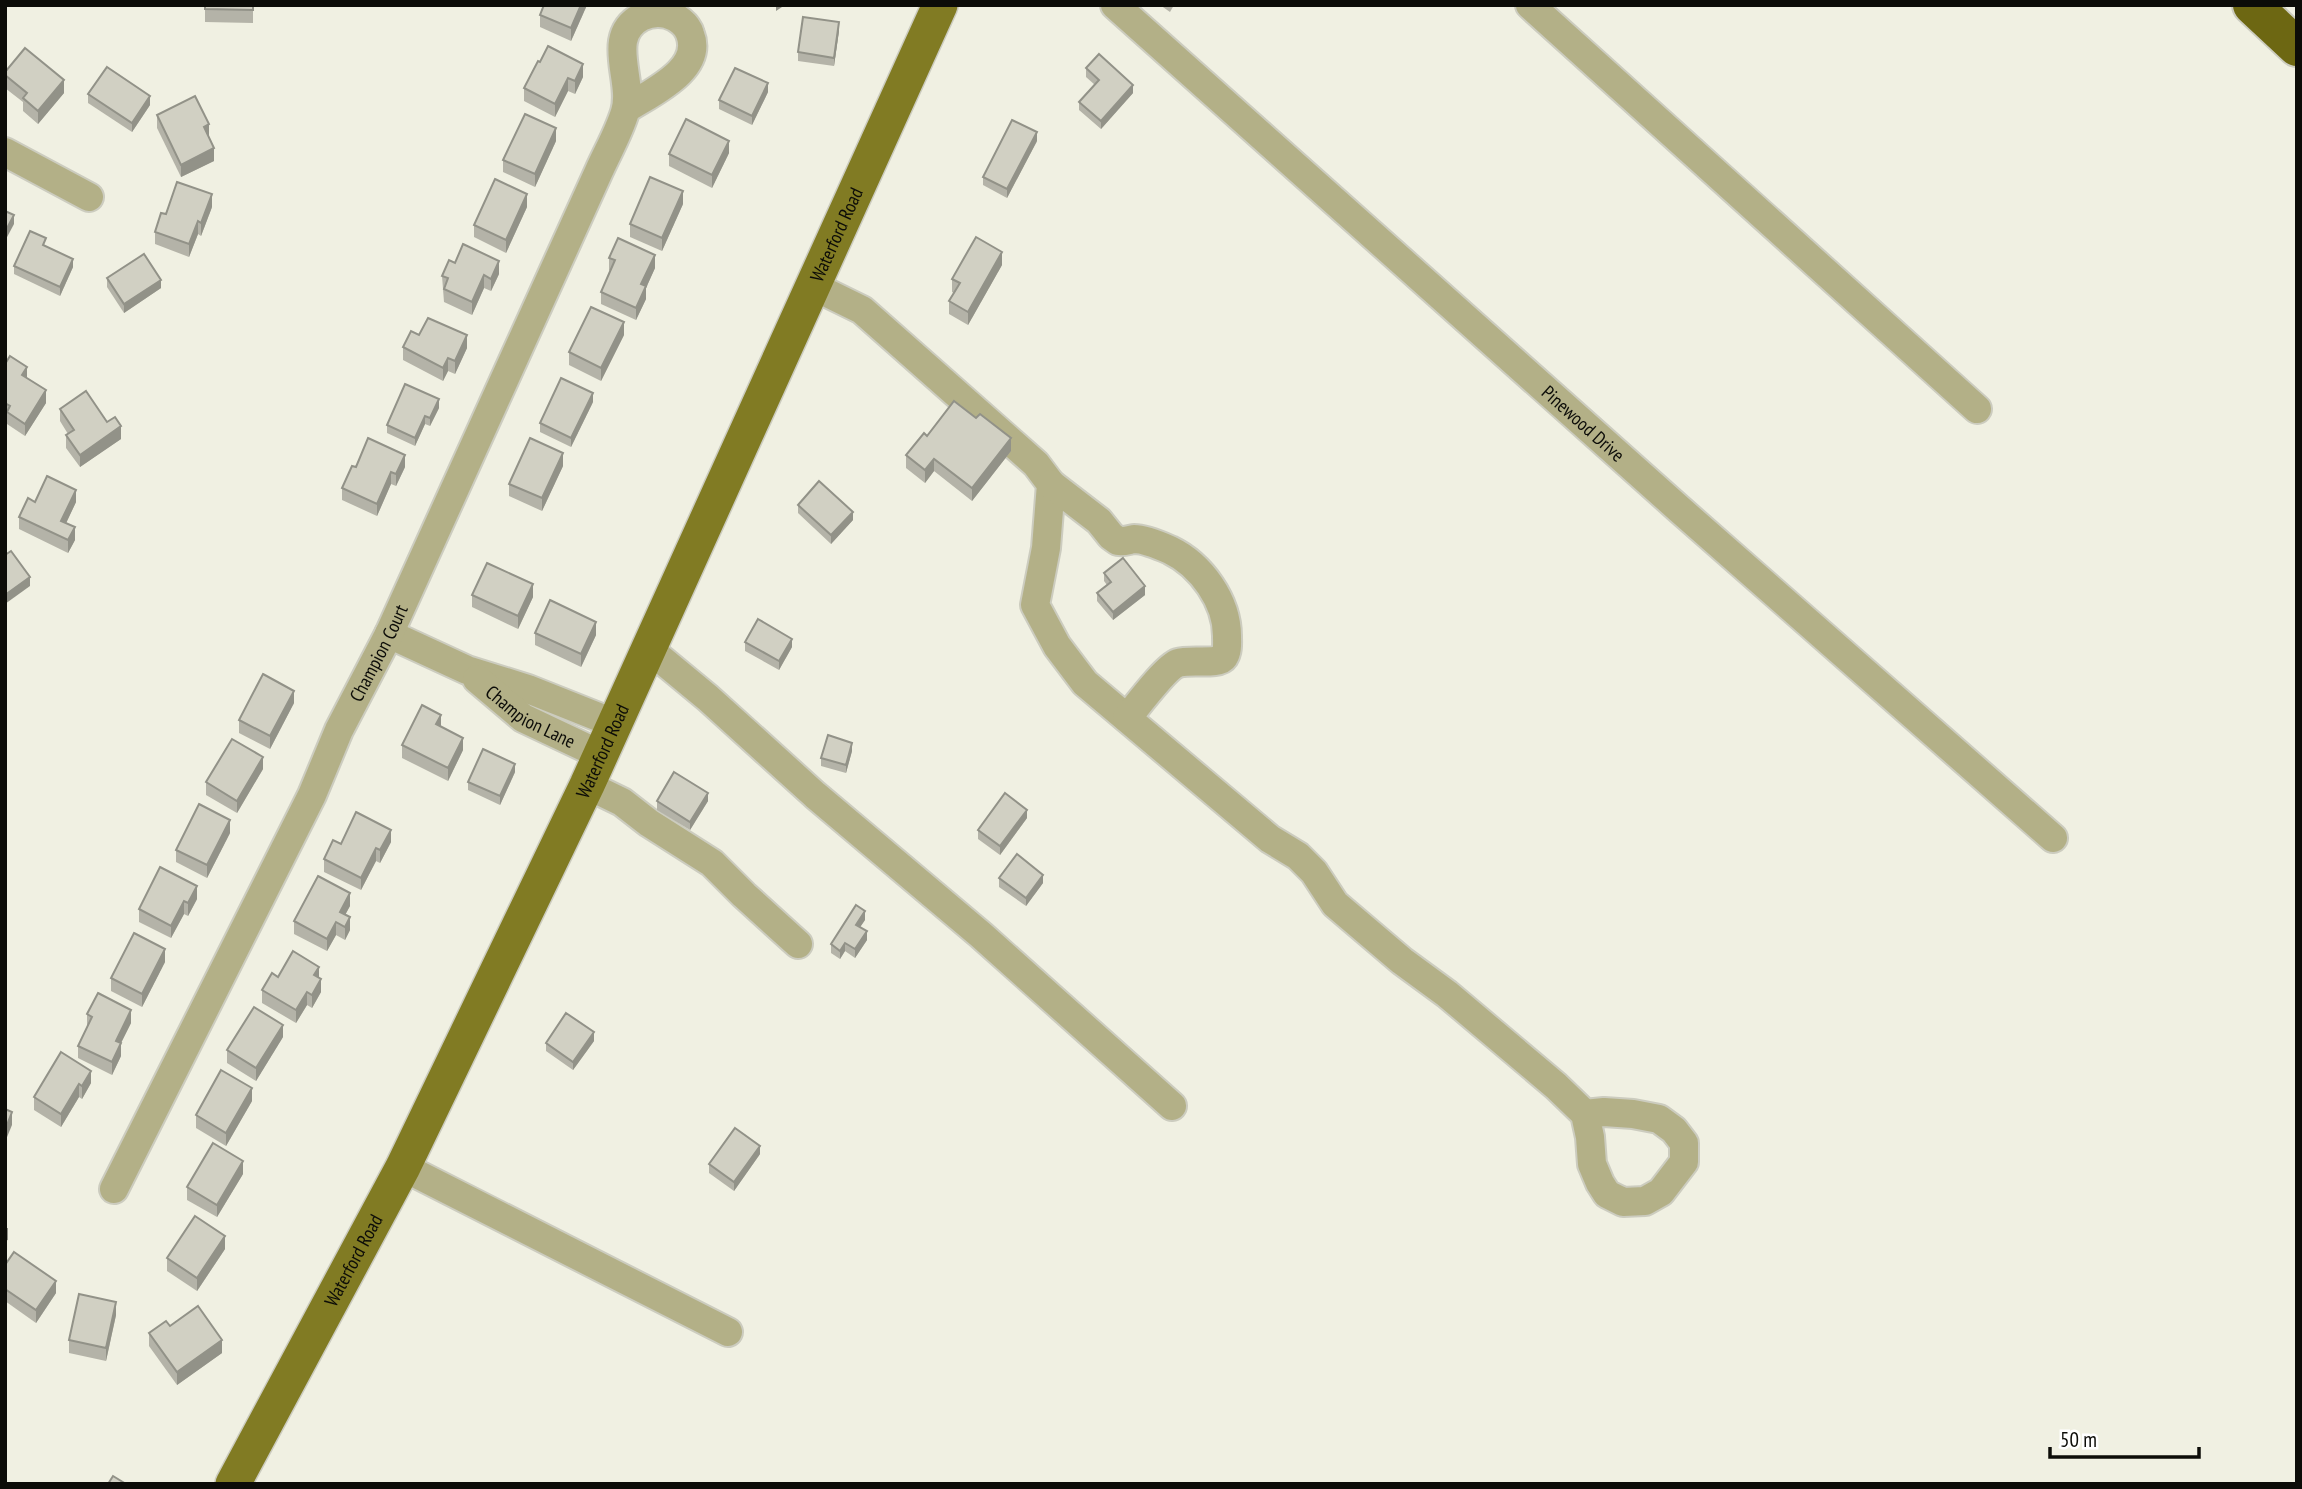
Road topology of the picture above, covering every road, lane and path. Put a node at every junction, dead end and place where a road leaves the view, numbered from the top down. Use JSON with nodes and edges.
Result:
{"nodes":[{"id":1,"x":940,"y":5,"type":"edge"},
{"id":2,"x":1115,"y":5,"type":"edge"},
{"id":3,"x":1530,"y":5,"type":"edge"},
{"id":4,"x":2252,"y":5,"type":"edge"},
{"id":5,"x":2297,"y":47,"type":"edge"},
{"id":6,"x":626,"y":109,"type":"dead end"},
{"id":7,"x":5,"y":152,"type":"edge"},
{"id":8,"x":89,"y":197,"type":"dead end"},
{"id":9,"x":813,"y":286,"type":"junction"},
{"id":10,"x":1978,"y":409,"type":"dead end"},
{"id":11,"x":1051,"y":484,"type":"junction"},
{"id":12,"x":389,"y":634,"type":"junction"},
{"id":13,"x":650,"y":650,"type":"junction"},
{"id":14,"x":467,"y":670,"type":"junction"},
{"id":15,"x":1127,"y":718,"type":"junction"},
{"id":16,"x":616,"y":724,"type":"junction"},
{"id":17,"x":594,"y":770,"type":"junction"},
{"id":18,"x":2053,"y":838,"type":"dead end"},
{"id":19,"x":799,"y":944,"type":"dead end"},
{"id":20,"x":1172,"y":1106,"type":"dead end"},
{"id":21,"x":1585,"y":1114,"type":"dead end"},
{"id":22,"x":403,"y":1167,"type":"junction"},
{"id":23,"x":114,"y":1189,"type":"dead end"},
{"id":24,"x":728,"y":1332,"type":"dead end"},
{"id":25,"x":233,"y":1484,"type":"edge"}],
"edges":[{"from":1,"to":9,"type":"main road","name":"Waterford Road"},
{"from":2,"to":18,"type":"street","name":"Pinewood Drive"},
{"from":3,"to":10,"type":"street"},
{"from":4,"to":5,"type":"highway"},
{"from":6,"to":12,"type":"street","name":"Champion Court"},
{"from":7,"to":8,"type":"street"},
{"from":9,"to":11,"type":"street"},
{"from":9,"to":13,"type":"main road","name":"Waterford Road"},
{"from":11,"to":15,"type":"street"},
{"from":11,"to":15,"type":"street"},
{"from":12,"to":14,"type":"street","name":"Champion Lane"},
{"from":12,"to":23,"type":"street","name":"Champion Court"},
{"from":13,"to":16,"type":"main road","name":"Waterford Road"},
{"from":13,"to":20,"type":"street"},
{"from":14,"to":16,"type":"street","name":"Champion Lane"},
{"from":14,"to":17,"type":"street","name":"Champion Lane"},
{"from":15,"to":21,"type":"street"},
{"from":16,"to":17,"type":"main road","name":"Waterford Road"},
{"from":17,"to":19,"type":"street","name":"Champion Lane"},
{"from":17,"to":22,"type":"main road","name":"Waterford Road"},
{"from":22,"to":24,"type":"street"},
{"from":22,"to":25,"type":"main road","name":"Waterford Road"}]}
